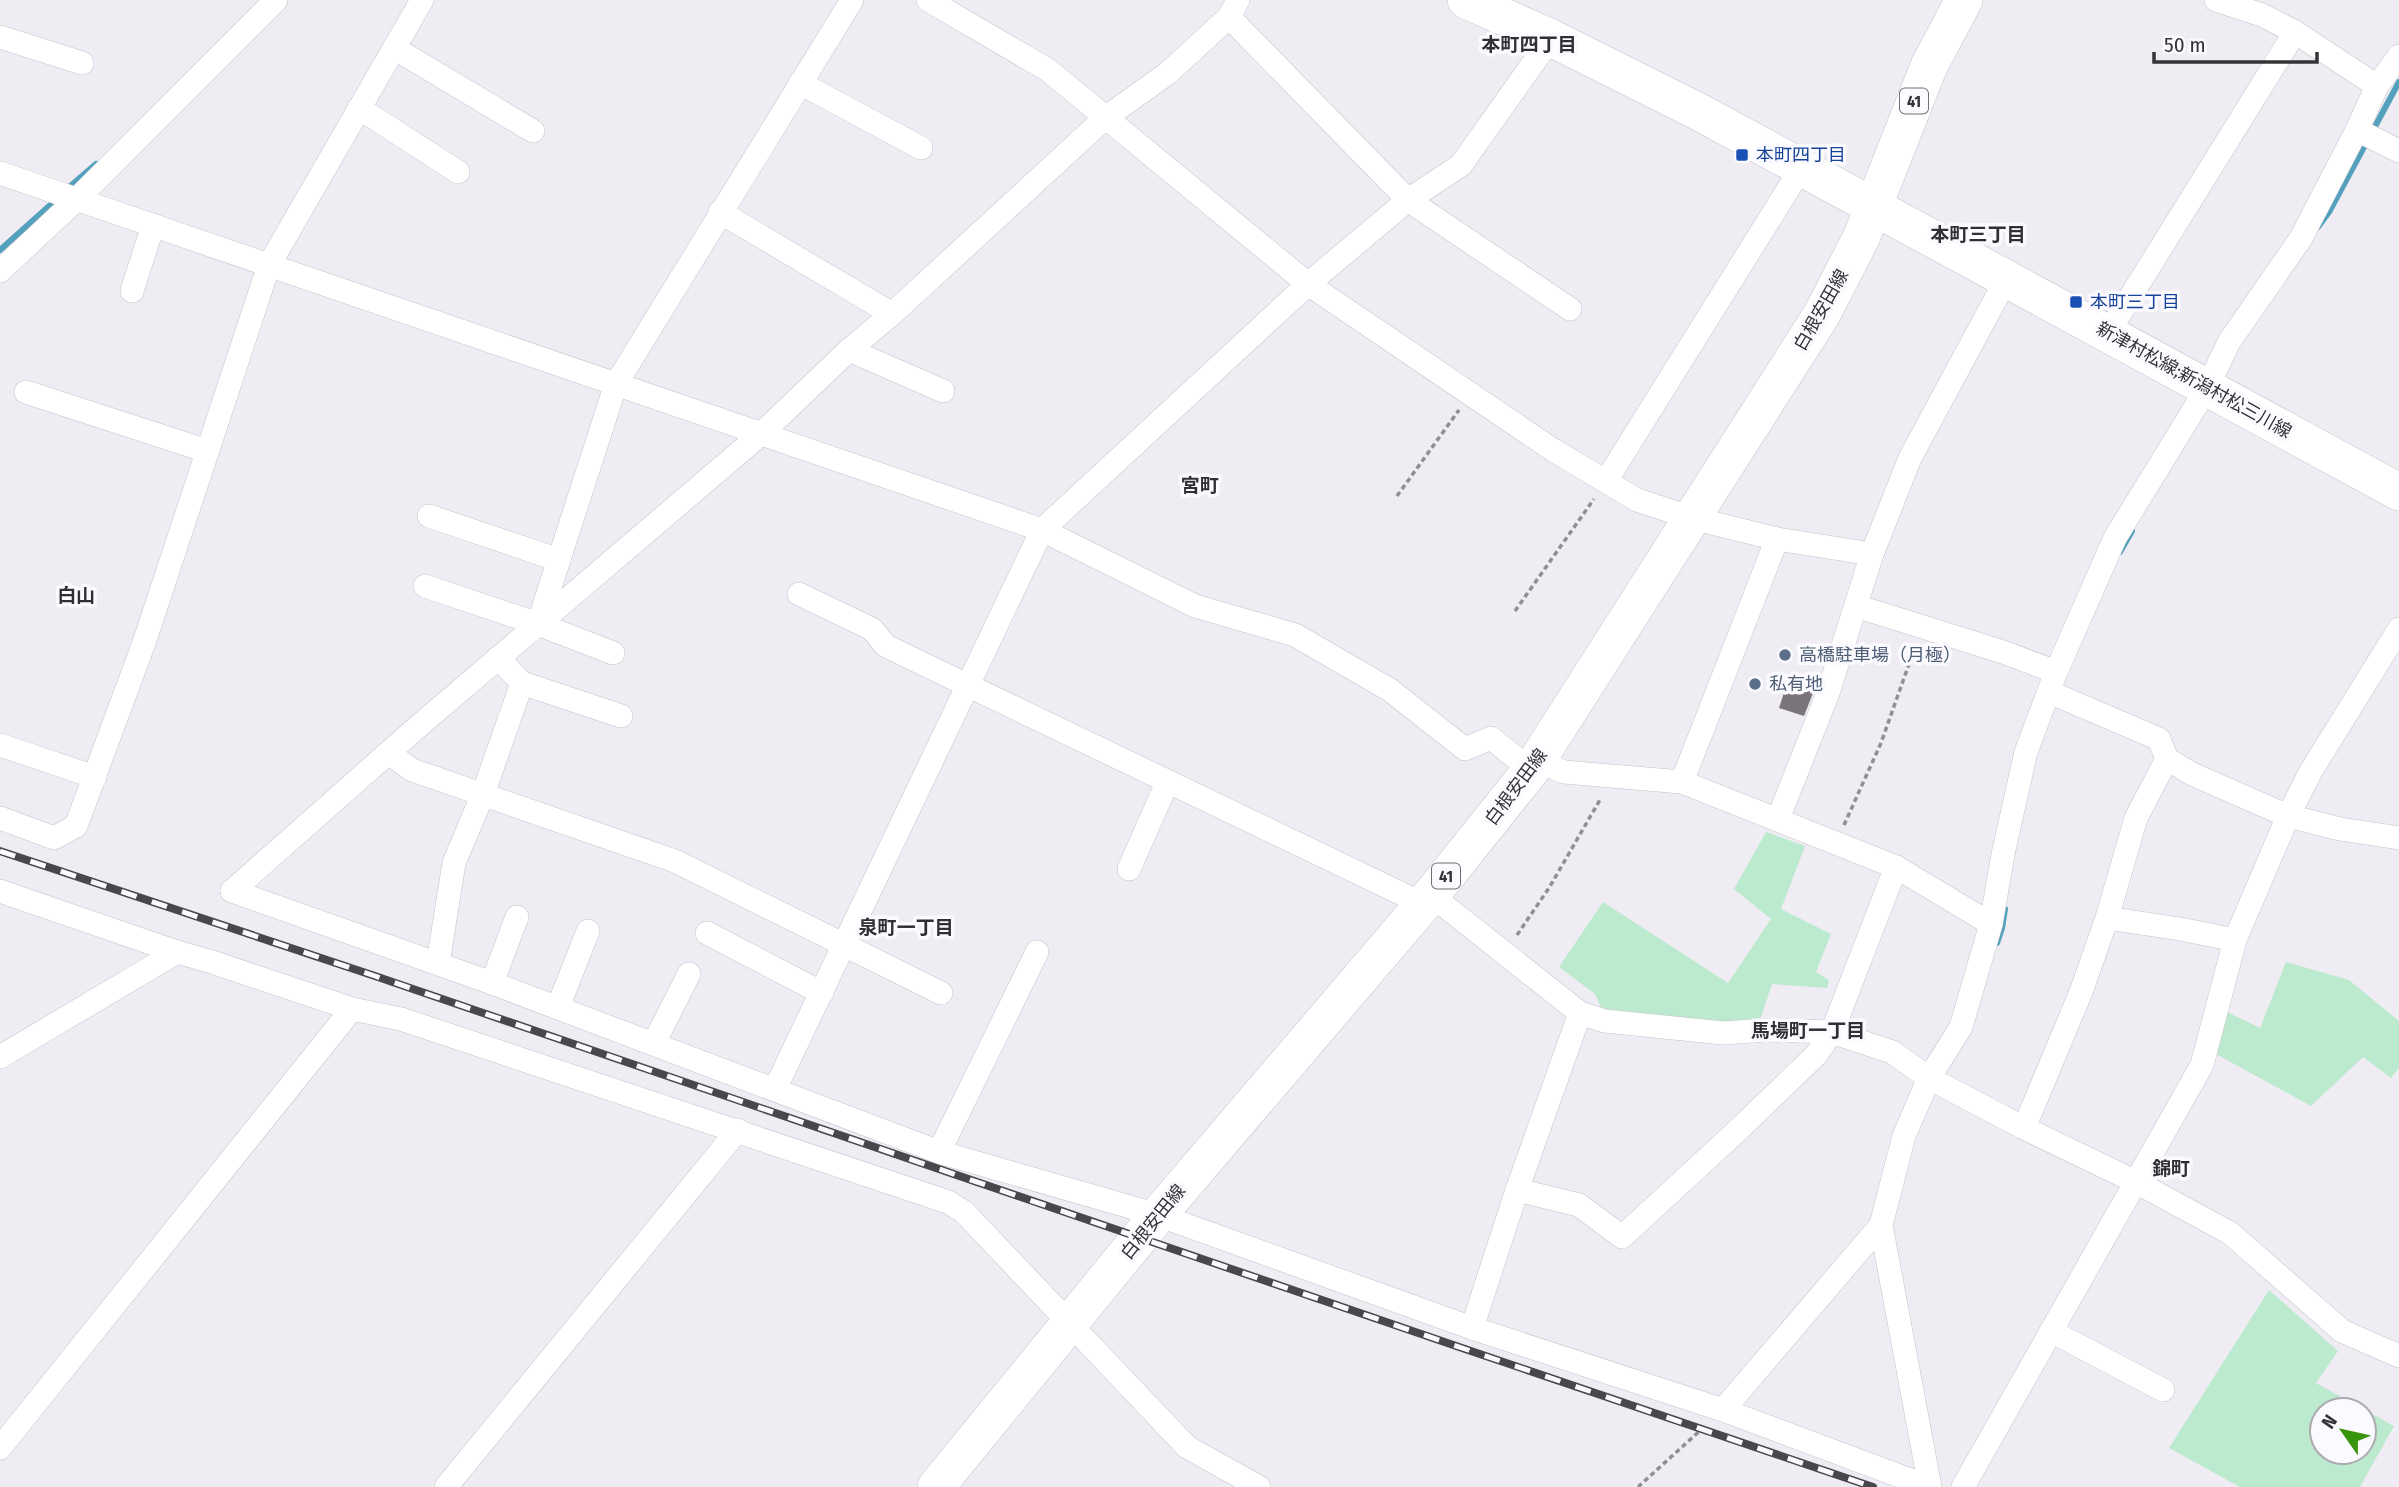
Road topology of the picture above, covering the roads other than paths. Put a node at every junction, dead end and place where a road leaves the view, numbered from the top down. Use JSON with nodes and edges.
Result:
{"nodes":[{"id":1,"x":276,"y":0,"type":"edge"},
{"id":2,"x":422,"y":0,"type":"edge"},
{"id":3,"x":852,"y":0,"type":"edge"},
{"id":4,"x":928,"y":0,"type":"edge"},
{"id":5,"x":1466,"y":0,"type":"edge"},
{"id":6,"x":1964,"y":0,"type":"edge"},
{"id":7,"x":2216,"y":0,"type":"edge"},
{"id":8,"x":1233,"y":8,"type":"edge"},
{"id":9,"x":2264,"y":8,"type":"edge"},
{"id":10,"x":2295,"y":32,"type":"junction"},
{"id":11,"x":0,"y":37,"type":"edge"},
{"id":12,"x":1551,"y":38,"type":"junction"},
{"id":13,"x":394,"y":48,"type":"junction"},
{"id":14,"x":2399,"y":55,"type":"edge"},
{"id":15,"x":82,"y":64,"type":"dead end"},
{"id":16,"x":800,"y":83,"type":"junction"},
{"id":17,"x":2377,"y":86,"type":"junction"},
{"id":18,"x":359,"y":108,"type":"junction"},
{"id":19,"x":1105,"y":118,"type":"junction"},
{"id":20,"x":2357,"y":130,"type":"junction"},
{"id":21,"x":533,"y":131,"type":"dead end"},
{"id":22,"x":921,"y":148,"type":"dead end"},
{"id":23,"x":2399,"y":151,"type":"edge"},
{"id":24,"x":1802,"y":167,"type":"junction"},
{"id":25,"x":458,"y":172,"type":"dead end"},
{"id":26,"x":0,"y":173,"type":"edge"},
{"id":27,"x":76,"y":199,"type":"junction"},
{"id":28,"x":1408,"y":200,"type":"junction"},
{"id":29,"x":1873,"y":206,"type":"junction"},
{"id":30,"x":720,"y":212,"type":"junction"},
{"id":31,"x":153,"y":225,"type":"junction"},
{"id":32,"x":269,"y":265,"type":"junction"},
{"id":33,"x":0,"y":271,"type":"edge"},
{"id":34,"x":2007,"y":278,"type":"junction"},
{"id":35,"x":1308,"y":284,"type":"junction"},
{"id":36,"x":132,"y":290,"type":"dead end"},
{"id":37,"x":1570,"y":309,"type":"dead end"},
{"id":38,"x":892,"y":314,"type":"junction"},
{"id":39,"x":2108,"y":333,"type":"junction"},
{"id":40,"x":849,"y":350,"type":"junction"},
{"id":41,"x":616,"y":384,"type":"junction"},
{"id":42,"x":2207,"y":388,"type":"junction"},
{"id":43,"x":26,"y":391,"type":"dead end"},
{"id":44,"x":943,"y":391,"type":"dead end"},
{"id":45,"x":761,"y":434,"type":"junction"},
{"id":46,"x":208,"y":451,"type":"junction"},
{"id":47,"x":1606,"y":481,"type":"junction"},
{"id":48,"x":2399,"y":492,"type":"edge"},
{"id":49,"x":429,"y":516,"type":"dead end"},
{"id":50,"x":1692,"y":518,"type":"junction"},
{"id":51,"x":1042,"y":530,"type":"junction"},
{"id":52,"x":1777,"y":539,"type":"junction"},
{"id":53,"x":1872,"y":554,"type":"junction"},
{"id":54,"x":559,"y":560,"type":"junction"},
{"id":55,"x":425,"y":586,"type":"dead end"},
{"id":56,"x":799,"y":594,"type":"dead end"},
{"id":57,"x":1856,"y":606,"type":"junction"},
{"id":58,"x":538,"y":624,"type":"junction"},
{"id":59,"x":2399,"y":629,"type":"edge"},
{"id":60,"x":613,"y":653,"type":"dead end"},
{"id":61,"x":498,"y":658,"type":"junction"},
{"id":62,"x":2052,"y":682,"type":"junction"},
{"id":63,"x":522,"y":683,"type":"junction"},
{"id":64,"x":970,"y":685,"type":"junction"},
{"id":65,"x":621,"y":716,"type":"dead end"},
{"id":66,"x":0,"y":745,"type":"edge"},
{"id":67,"x":390,"y":754,"type":"junction"},
{"id":68,"x":2167,"y":759,"type":"junction"},
{"id":69,"x":1534,"y":765,"type":"junction"},
{"id":70,"x":96,"y":777,"type":"junction"},
{"id":71,"x":1682,"y":782,"type":"junction"},
{"id":72,"x":1167,"y":783,"type":"junction"},
{"id":73,"x":483,"y":794,"type":"junction"},
{"id":74,"x":2288,"y":816,"type":"junction"},
{"id":75,"x":0,"y":818,"type":"edge"},
{"id":76,"x":1777,"y":819,"type":"junction"},
{"id":77,"x":2399,"y":838,"type":"edge"},
{"id":78,"x":1896,"y":867,"type":"junction"},
{"id":79,"x":1129,"y":869,"type":"dead end"},
{"id":80,"x":0,"y":891,"type":"edge"},
{"id":81,"x":1427,"y":900,"type":"junction"},
{"id":82,"x":517,"y":917,"type":"dead end"},
{"id":83,"x":2108,"y":918,"type":"junction"},
{"id":84,"x":1991,"y":924,"type":"junction"},
{"id":85,"x":588,"y":931,"type":"dead end"},
{"id":86,"x":707,"y":933,"type":"dead end"},
{"id":87,"x":2235,"y":940,"type":"junction"},
{"id":88,"x":844,"y":945,"type":"junction"},
{"id":89,"x":177,"y":952,"type":"junction"},
{"id":90,"x":1037,"y":952,"type":"dead end"},
{"id":91,"x":438,"y":963,"type":"junction"},
{"id":92,"x":689,"y":974,"type":"dead end"},
{"id":93,"x":492,"y":983,"type":"junction"},
{"id":94,"x":822,"y":993,"type":"junction"},
{"id":95,"x":941,"y":993,"type":"dead end"},
{"id":96,"x":558,"y":1007,"type":"junction"},
{"id":97,"x":352,"y":1009,"type":"junction"},
{"id":98,"x":1580,"y":1013,"type":"junction"},
{"id":99,"x":1832,"y":1032,"type":"junction"},
{"id":100,"x":654,"y":1043,"type":"junction"},
{"id":101,"x":0,"y":1057,"type":"edge"},
{"id":102,"x":1929,"y":1078,"type":"junction"},
{"id":103,"x":775,"y":1089,"type":"junction"},
{"id":104,"x":2024,"y":1128,"type":"junction"},
{"id":105,"x":738,"y":1130,"type":"junction"},
{"id":106,"x":939,"y":1152,"type":"junction"},
{"id":107,"x":2136,"y":1182,"type":"junction"},
{"id":108,"x":1517,"y":1190,"type":"junction"},
{"id":109,"x":1158,"y":1215,"type":"junction"},
{"id":110,"x":1881,"y":1225,"type":"junction"},
{"id":111,"x":1070,"y":1325,"type":"junction"},
{"id":112,"x":1472,"y":1328,"type":"junction"},
{"id":113,"x":2051,"y":1331,"type":"junction"},
{"id":114,"x":2399,"y":1356,"type":"edge"},
{"id":115,"x":2163,"y":1390,"type":"dead end"},
{"id":116,"x":1723,"y":1410,"type":"junction"},
{"id":117,"x":0,"y":1448,"type":"edge"},
{"id":118,"x":446,"y":1487,"type":"edge"},
{"id":119,"x":936,"y":1487,"type":"edge"},
{"id":120,"x":1259,"y":1487,"type":"edge"},
{"id":121,"x":1930,"y":1487,"type":"edge"},
{"id":122,"x":1963,"y":1487,"type":"edge"}],
"edges":[{"from":1,"to":27,"type":"street"},
{"from":2,"to":13,"type":"street"},
{"from":3,"to":16,"type":"street"},
{"from":4,"to":19,"type":"street"},
{"from":5,"to":12,"type":"main road","name":"新津村松線;新潟村松三川線"},
{"from":6,"to":29,"type":"main road","name":"白根安田線","number":"41"},
{"from":7,"to":9,"type":"street"},
{"from":8,"to":19,"type":"street"},
{"from":8,"to":28,"type":"street"},
{"from":9,"to":10,"type":"street"},
{"from":10,"to":17,"type":"street"},
{"from":10,"to":39,"type":"street"},
{"from":11,"to":15,"type":"street"},
{"from":12,"to":24,"type":"main road","name":"新津村松線;新潟村松三川線"},
{"from":12,"to":28,"type":"street"},
{"from":13,"to":18,"type":"street"},
{"from":13,"to":21,"type":"street"},
{"from":14,"to":17,"type":"street"},
{"from":16,"to":22,"type":"street"},
{"from":16,"to":30,"type":"street"},
{"from":17,"to":20,"type":"street"},
{"from":18,"to":25,"type":"street"},
{"from":18,"to":32,"type":"street"},
{"from":19,"to":35,"type":"street"},
{"from":19,"to":38,"type":"street"},
{"from":20,"to":23,"type":"street"},
{"from":20,"to":42,"type":"street"},
{"from":24,"to":29,"type":"main road","name":"新津村松線;新潟村松三川線"},
{"from":24,"to":47,"type":"street"},
{"from":26,"to":27,"type":"street"},
{"from":27,"to":31,"type":"street"},
{"from":27,"to":33,"type":"street"},
{"from":28,"to":35,"type":"street"},
{"from":28,"to":37,"type":"street"},
{"from":29,"to":34,"type":"main road","name":"新津村松線;新潟村松三川線"},
{"from":29,"to":50,"type":"main road","name":"白根安田線","number":"41"},
{"from":30,"to":38,"type":"street"},
{"from":30,"to":41,"type":"street"},
{"from":31,"to":32,"type":"street"},
{"from":31,"to":36,"type":"street"},
{"from":32,"to":41,"type":"street"},
{"from":32,"to":46,"type":"street"},
{"from":34,"to":39,"type":"main road","name":"新津村松線;新潟村松三川線"},
{"from":34,"to":53,"type":"street"},
{"from":35,"to":47,"type":"street"},
{"from":35,"to":51,"type":"street"},
{"from":38,"to":40,"type":"street"},
{"from":39,"to":42,"type":"main road","name":"新津村松線;新潟村松三川線"},
{"from":40,"to":44,"type":"street"},
{"from":40,"to":45,"type":"street"},
{"from":41,"to":45,"type":"street"},
{"from":41,"to":54,"type":"street"},
{"from":42,"to":48,"type":"main road","name":"新津村松線;新潟村松三川線"},
{"from":42,"to":62,"type":"street"},
{"from":43,"to":46,"type":"street"},
{"from":45,"to":51,"type":"street"},
{"from":45,"to":58,"type":"street"},
{"from":46,"to":70,"type":"street"},
{"from":47,"to":50,"type":"street"},
{"from":49,"to":54,"type":"street"},
{"from":50,"to":52,"type":"street"},
{"from":50,"to":69,"type":"main road","name":"白根安田線","number":"41"},
{"from":51,"to":64,"type":"street"},
{"from":51,"to":69,"type":"street"},
{"from":52,"to":53,"type":"street"},
{"from":52,"to":71,"type":"street"},
{"from":53,"to":57,"type":"street"},
{"from":54,"to":58,"type":"street"},
{"from":55,"to":58,"type":"street"},
{"from":56,"to":64,"type":"street"},
{"from":57,"to":62,"type":"street"},
{"from":57,"to":76,"type":"street"},
{"from":58,"to":60,"type":"street"},
{"from":58,"to":61,"type":"street"},
{"from":59,"to":74,"type":"street"},
{"from":61,"to":63,"type":"street"},
{"from":61,"to":67,"type":"street"},
{"from":62,"to":68,"type":"street"},
{"from":62,"to":84,"type":"street"},
{"from":63,"to":65,"type":"street"},
{"from":63,"to":73,"type":"street"},
{"from":64,"to":72,"type":"street"},
{"from":64,"to":88,"type":"street"},
{"from":66,"to":70,"type":"street"},
{"from":67,"to":73,"type":"street"},
{"from":67,"to":91,"type":"street"},
{"from":68,"to":74,"type":"street"},
{"from":68,"to":83,"type":"street"},
{"from":69,"to":71,"type":"street"},
{"from":69,"to":81,"type":"main road","name":"白根安田線","number":"41"},
{"from":70,"to":75,"type":"street"},
{"from":71,"to":76,"type":"street"},
{"from":72,"to":79,"type":"street"},
{"from":72,"to":81,"type":"street"},
{"from":73,"to":88,"type":"street"},
{"from":73,"to":91,"type":"street"},
{"from":74,"to":77,"type":"street"},
{"from":74,"to":87,"type":"street"},
{"from":76,"to":78,"type":"street"},
{"from":78,"to":84,"type":"street"},
{"from":78,"to":99,"type":"street"},
{"from":80,"to":89,"type":"street"},
{"from":81,"to":98,"type":"street"},
{"from":81,"to":109,"type":"main road","name":"白根安田線","number":"41"},
{"from":82,"to":93,"type":"street"},
{"from":83,"to":87,"type":"street"},
{"from":83,"to":104,"type":"street"},
{"from":84,"to":102,"type":"street"},
{"from":85,"to":96,"type":"street"},
{"from":86,"to":94,"type":"street"},
{"from":87,"to":107,"type":"street"},
{"from":88,"to":94,"type":"street"},
{"from":88,"to":95,"type":"street"},
{"from":89,"to":97,"type":"street"},
{"from":89,"to":101,"type":"street"},
{"from":90,"to":106,"type":"street"},
{"from":91,"to":93,"type":"street"},
{"from":92,"to":100,"type":"street"},
{"from":93,"to":96,"type":"street"},
{"from":94,"to":103,"type":"street"},
{"from":96,"to":100,"type":"street"},
{"from":97,"to":105,"type":"street"},
{"from":97,"to":117,"type":"street"},
{"from":98,"to":99,"type":"street"},
{"from":98,"to":108,"type":"street"},
{"from":99,"to":102,"type":"street"},
{"from":99,"to":108,"type":"street"},
{"from":100,"to":103,"type":"street"},
{"from":102,"to":104,"type":"street"},
{"from":102,"to":110,"type":"street"},
{"from":103,"to":106,"type":"street"},
{"from":104,"to":107,"type":"street"},
{"from":105,"to":111,"type":"street"},
{"from":105,"to":118,"type":"street"},
{"from":106,"to":109,"type":"street"},
{"from":107,"to":113,"type":"street"},
{"from":107,"to":114,"type":"street"},
{"from":108,"to":112,"type":"street"},
{"from":109,"to":111,"type":"main road","name":"白根安田線","number":"41"},
{"from":109,"to":112,"type":"street"},
{"from":110,"to":116,"type":"street"},
{"from":110,"to":121,"type":"street"},
{"from":111,"to":119,"type":"main road","name":"白根安田線","number":"41"},
{"from":111,"to":120,"type":"street"},
{"from":112,"to":116,"type":"street"},
{"from":113,"to":115,"type":"street"},
{"from":113,"to":122,"type":"street"},
{"from":116,"to":121,"type":"street"}]}
